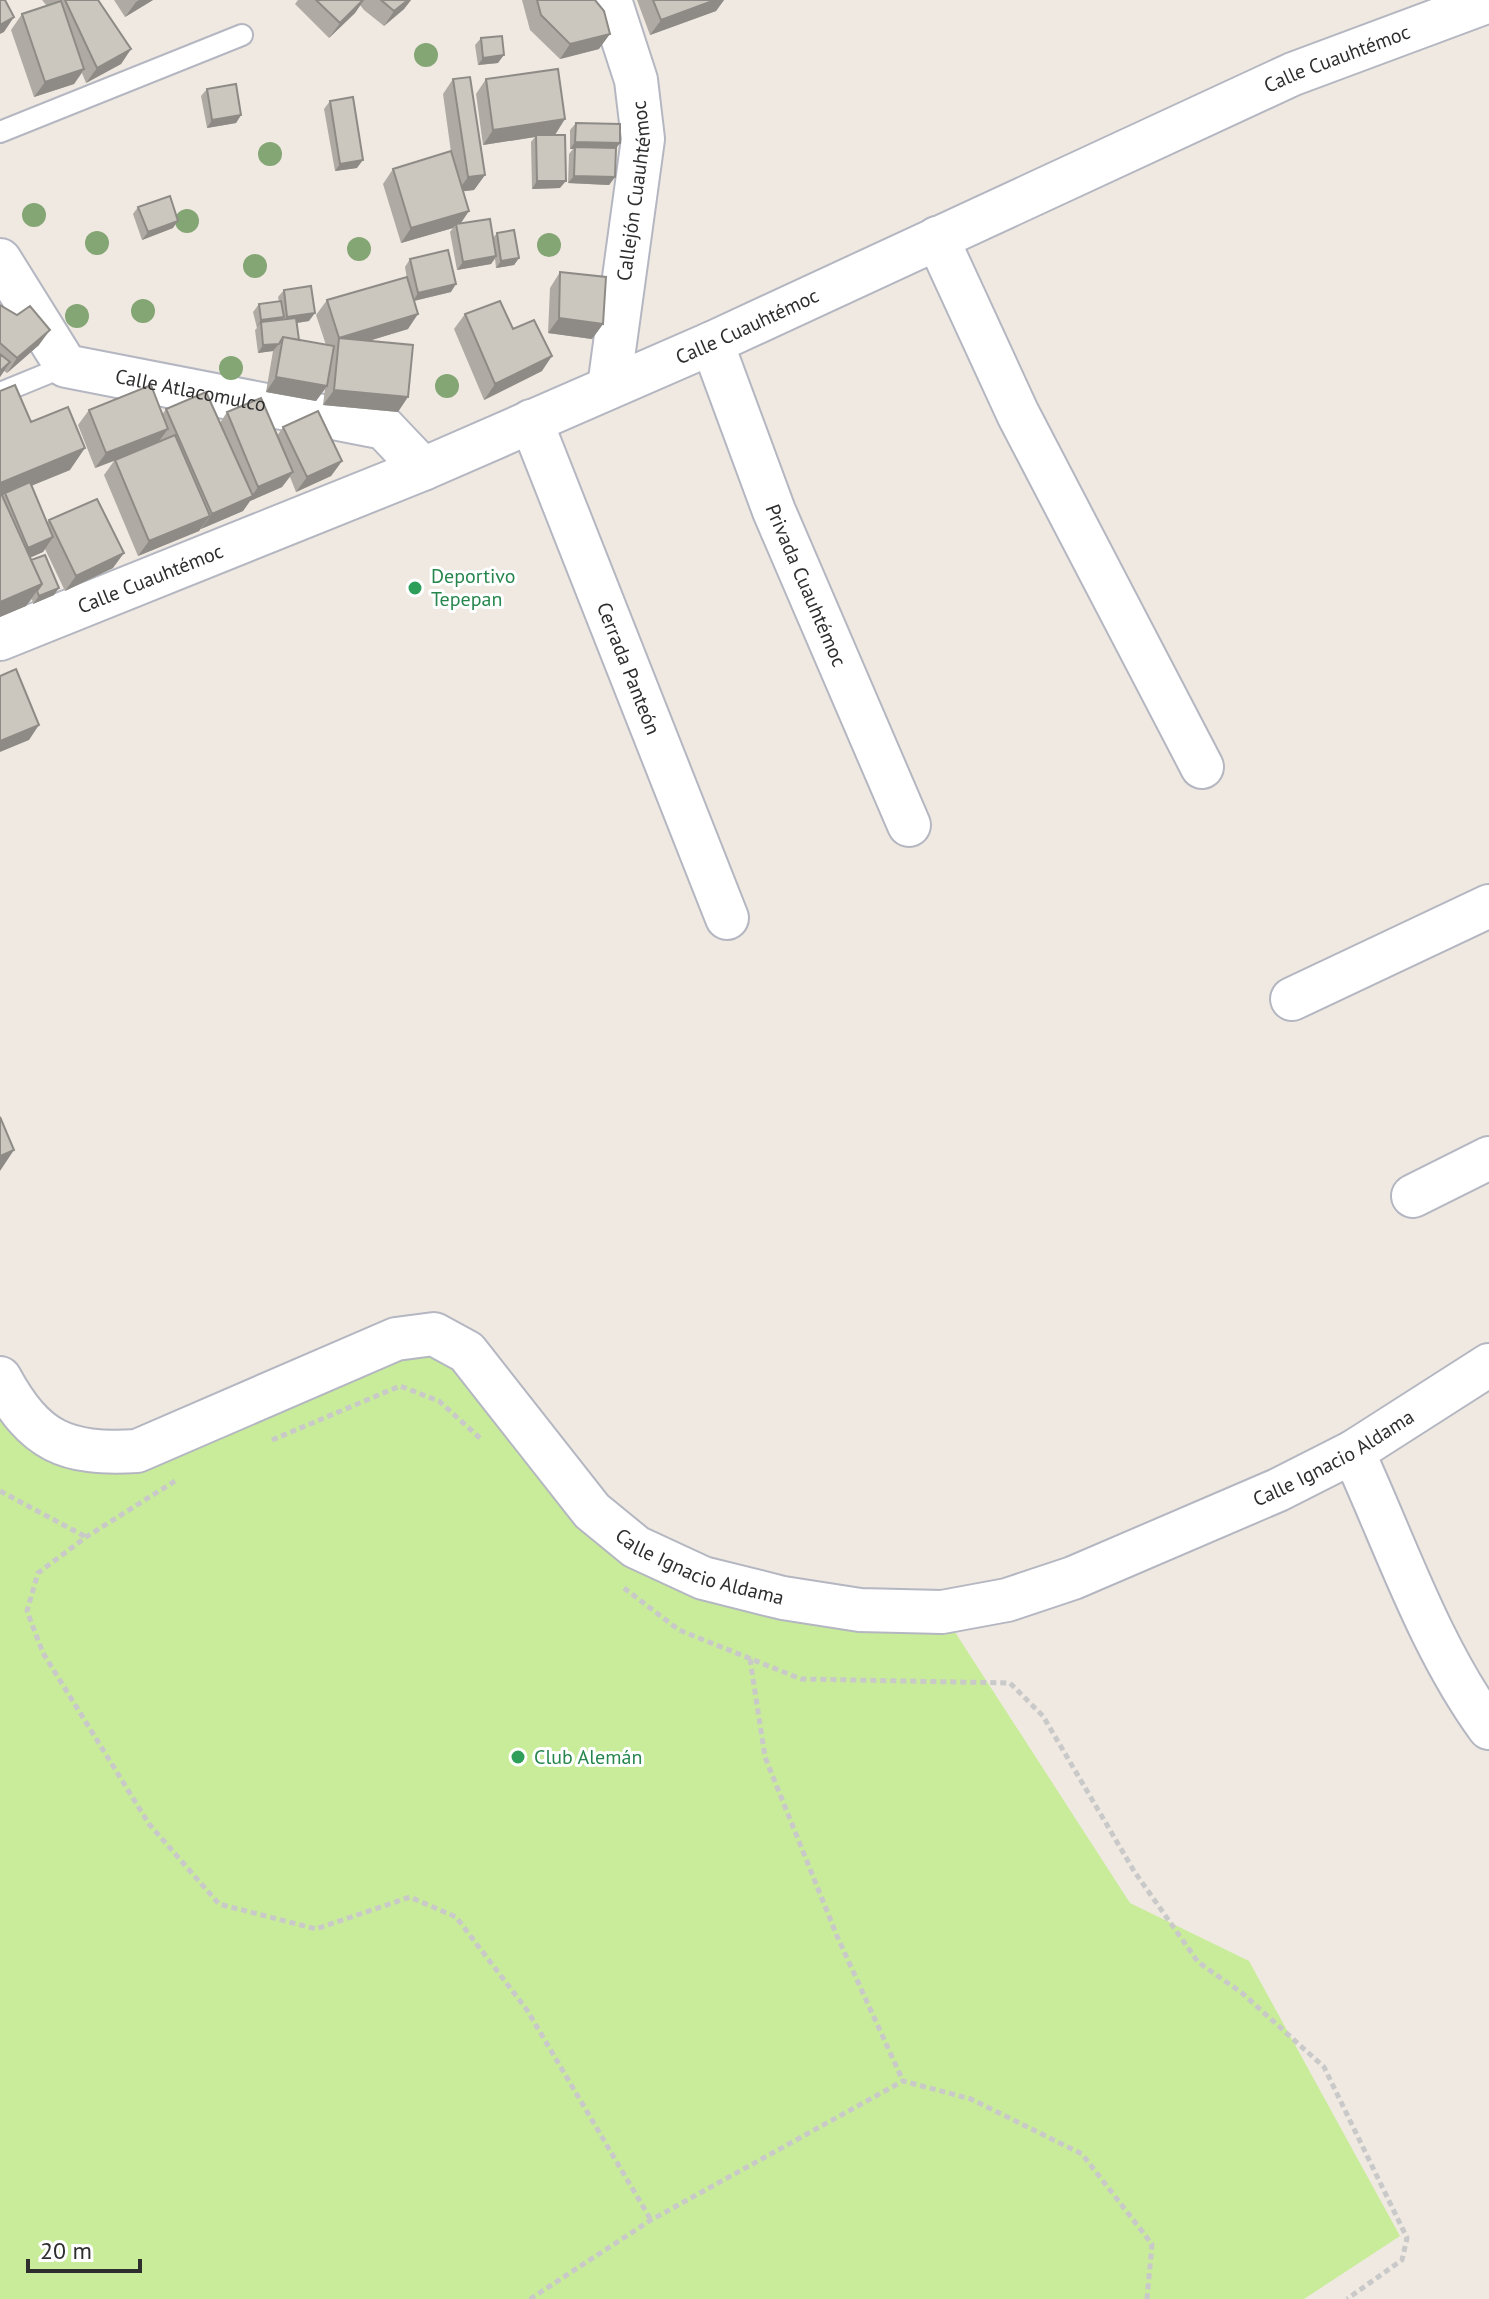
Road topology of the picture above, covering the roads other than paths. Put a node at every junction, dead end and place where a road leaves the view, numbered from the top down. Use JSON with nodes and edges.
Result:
{"nodes":[{"id":1,"x":610,"y":0,"type":"edge"},
{"id":2,"x":1489,"y":1,"type":"edge"},
{"id":3,"x":242,"y":35,"type":"dead end"},
{"id":4,"x":0,"y":132,"type":"edge"},
{"id":5,"x":937,"y":238,"type":"junction"},
{"id":6,"x":0,"y":260,"type":"edge"},
{"id":7,"x":712,"y":343,"type":"junction"},
{"id":8,"x":66,"y":366,"type":"junction"},
{"id":9,"x":609,"y":387,"type":"junction"},
{"id":10,"x":0,"y":393,"type":"edge"},
{"id":11,"x":531,"y":421,"type":"junction"},
{"id":12,"x":423,"y":469,"type":"junction"},
{"id":13,"x":0,"y":639,"type":"edge"},
{"id":14,"x":1202,"y":767,"type":"dead end"},
{"id":15,"x":909,"y":825,"type":"dead end"},
{"id":16,"x":1489,"y":906,"type":"edge"},
{"id":17,"x":727,"y":918,"type":"dead end"},
{"id":18,"x":1292,"y":999,"type":"dead end"},
{"id":19,"x":1489,"y":1158,"type":"edge"},
{"id":20,"x":1413,"y":1196,"type":"dead end"},
{"id":21,"x":1489,"y":1365,"type":"edge"},
{"id":22,"x":0,"y":1378,"type":"edge"},
{"id":23,"x":1353,"y":1452,"type":"junction"},
{"id":24,"x":1489,"y":1728,"type":"edge"}],
"edges":[{"from":1,"to":9,"type":"street","name":"Callejón Cuauhtémoc"},
{"from":2,"to":5,"type":"street","name":"Calle Cuauhtémoc"},
{"from":3,"to":4,"type":"lane"},
{"from":5,"to":7,"type":"street","name":"Calle Cuauhtémoc"},
{"from":5,"to":14,"type":"street"},
{"from":6,"to":8,"type":"street"},
{"from":7,"to":9,"type":"street","name":"Calle Cuauhtémoc"},
{"from":7,"to":15,"type":"street","name":"Privada Cuauhtémoc"},
{"from":8,"to":10,"type":"lane"},
{"from":8,"to":12,"type":"street","name":"Calle Atlacomulco"},
{"from":9,"to":11,"type":"street","name":"Calle Cuauhtémoc"},
{"from":11,"to":12,"type":"street","name":"Calle Cuauhtémoc"},
{"from":11,"to":17,"type":"street","name":"Cerrada Panteón"},
{"from":12,"to":13,"type":"street","name":"Calle Cuauhtémoc"},
{"from":16,"to":18,"type":"street"},
{"from":19,"to":20,"type":"street"},
{"from":21,"to":23,"type":"street","name":"Calle Ignacio Aldama"},
{"from":22,"to":23,"type":"street","name":"Calle Ignacio Aldama"},
{"from":23,"to":24,"type":"street"}]}
